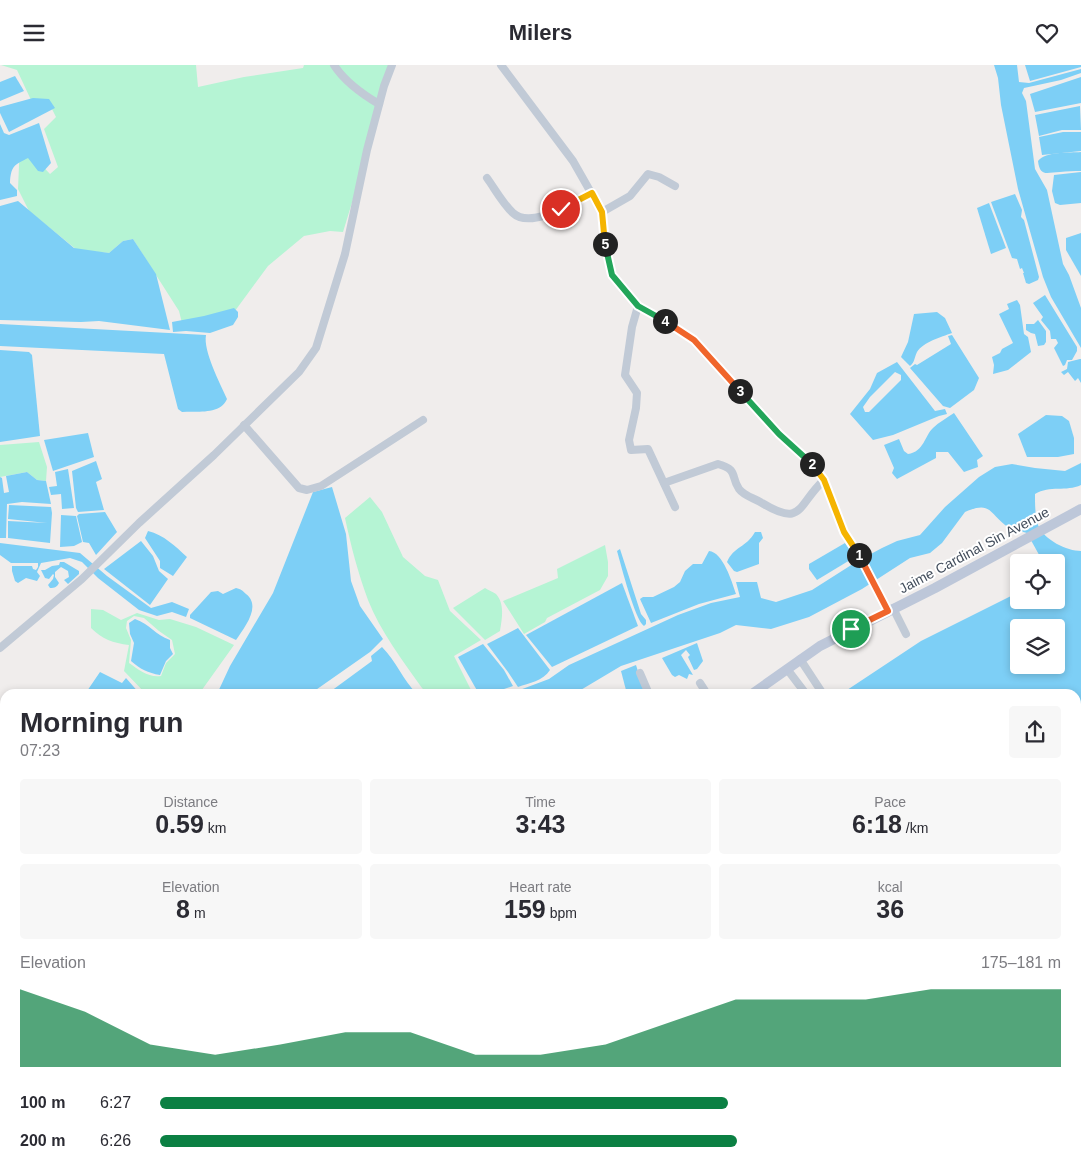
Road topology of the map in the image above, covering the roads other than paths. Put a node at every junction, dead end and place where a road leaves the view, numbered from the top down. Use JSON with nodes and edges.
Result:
{"nodes":[{"id":1,"x":334,"y":65,"type":"edge"},
{"id":2,"x":392,"y":65,"type":"edge"},
{"id":3,"x":501,"y":65,"type":"edge"},
{"id":4,"x":379,"y":104,"type":"junction"},
{"id":5,"x":487,"y":178,"type":"dead end"},
{"id":6,"x":676,"y":185,"type":"dead end"},
{"id":7,"x":592,"y":193,"type":"junction"},
{"id":8,"x":602,"y":212,"type":"junction"},
{"id":9,"x":638,"y":306,"type":"junction"},
{"id":10,"x":422,"y":419,"type":"dead end"},
{"id":11,"x":244,"y":425,"type":"junction"},
{"id":12,"x":824,"y":480,"type":"junction"},
{"id":13,"x":664,"y":483,"type":"junction"},
{"id":14,"x":675,"y":507,"type":"dead end"},
{"id":15,"x":1081,"y":509,"type":"edge"},
{"id":16,"x":890,"y":609,"type":"junction"},
{"id":17,"x":906,"y":634,"type":"dead end"},
{"id":18,"x":0,"y":648,"type":"edge"},
{"id":19,"x":800,"y":659,"type":"junction"},
{"id":20,"x":787,"y":669,"type":"junction"},
{"id":21,"x":640,"y":673,"type":"dead end"},
{"id":22,"x":700,"y":683,"type":"dead end"},
{"id":23,"x":647,"y":689,"type":"edge"},
{"id":24,"x":703,"y":689,"type":"edge"},
{"id":25,"x":759,"y":689,"type":"edge"},
{"id":26,"x":802,"y":689,"type":"edge"},
{"id":27,"x":820,"y":689,"type":"edge"}],
"edges":[{"from":1,"to":4,"type":"street"},
{"from":2,"to":4,"type":"street"},
{"from":3,"to":7,"type":"street"},
{"from":4,"to":11,"type":"street"},
{"from":5,"to":7,"type":"street"},
{"from":6,"to":8,"type":"street"},
{"from":7,"to":8,"type":"street"},
{"from":8,"to":9,"type":"street"},
{"from":9,"to":12,"type":"street"},
{"from":9,"to":13,"type":"street"},
{"from":10,"to":11,"type":"street"},
{"from":11,"to":18,"type":"street"},
{"from":12,"to":13,"type":"street"},
{"from":12,"to":16,"type":"street"},
{"from":13,"to":14,"type":"street"},
{"from":15,"to":16,"type":"main road","name":"Jaime Cardinal Sin Avenue"},
{"from":16,"to":17,"type":"street"},
{"from":16,"to":19,"type":"main road","name":"Jaime Cardinal Sin Avenue"},
{"from":19,"to":20,"type":"main road","name":"Jaime Cardinal Sin Avenue"},
{"from":19,"to":27,"type":"street"},
{"from":20,"to":25,"type":"main road","name":"Jaime Cardinal Sin Avenue"},
{"from":20,"to":26,"type":"street"},
{"from":21,"to":23,"type":"street"},
{"from":22,"to":24,"type":"street"}]}
